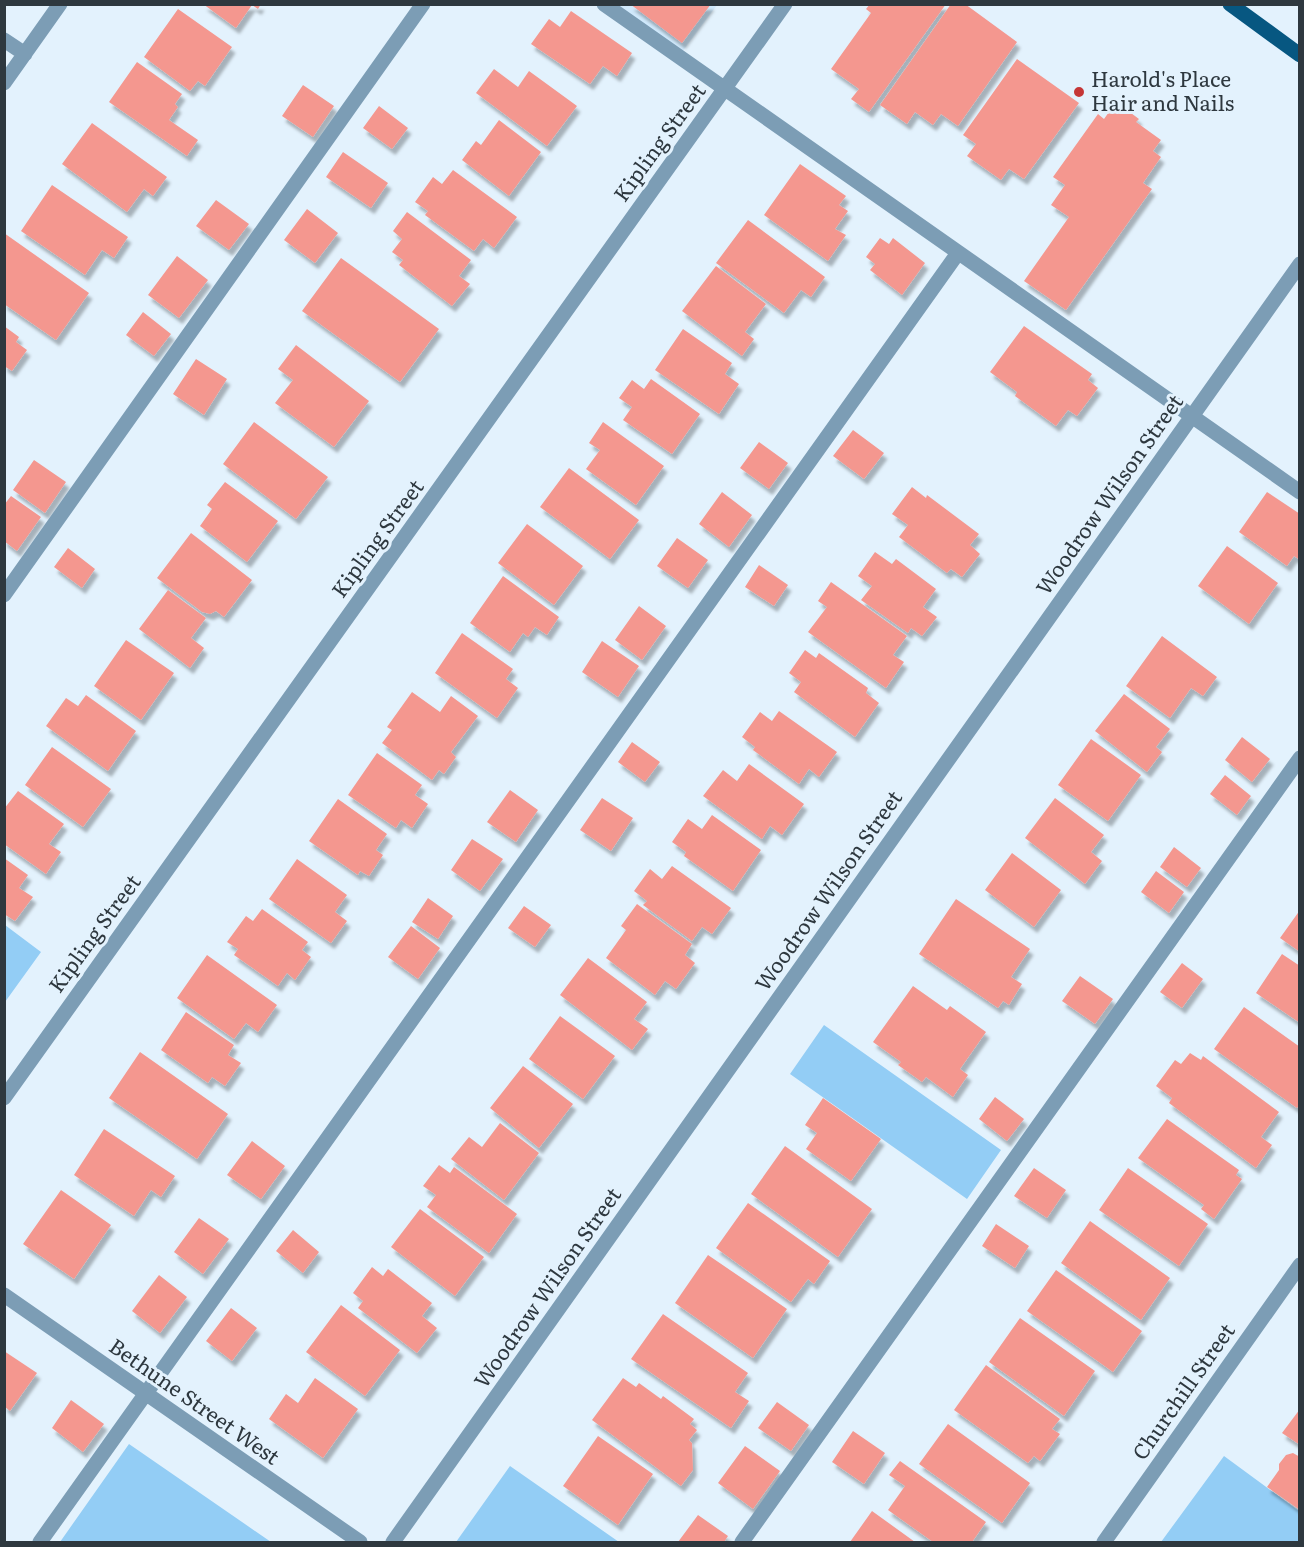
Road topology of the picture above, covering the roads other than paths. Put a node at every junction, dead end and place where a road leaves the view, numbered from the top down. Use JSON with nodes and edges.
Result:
{"nodes":[{"id":1,"x":60,"y":4,"type":"edge"},
{"id":2,"x":423,"y":4,"type":"edge"},
{"id":3,"x":604,"y":4,"type":"edge"},
{"id":4,"x":784,"y":4,"type":"edge"},
{"id":5,"x":1230,"y":4,"type":"edge"},
{"id":6,"x":4,"y":40,"type":"edge"},
{"id":7,"x":25,"y":54,"type":"junction"},
{"id":8,"x":1299,"y":55,"type":"edge"},
{"id":9,"x":4,"y":83,"type":"edge"},
{"id":10,"x":725,"y":89,"type":"junction"},
{"id":11,"x":958,"y":252,"type":"junction"},
{"id":12,"x":1299,"y":264,"type":"edge"},
{"id":13,"x":1192,"y":416,"type":"junction"},
{"id":14,"x":1299,"y":492,"type":"edge"},
{"id":15,"x":4,"y":595,"type":"edge"},
{"id":16,"x":1299,"y":758,"type":"edge"},
{"id":17,"x":4,"y":1098,"type":"edge"},
{"id":18,"x":1299,"y":1265,"type":"edge"},
{"id":19,"x":4,"y":1295,"type":"edge"},
{"id":20,"x":146,"y":1394,"type":"junction"},
{"id":21,"x":40,"y":1542,"type":"edge"},
{"id":22,"x":360,"y":1542,"type":"edge"},
{"id":23,"x":393,"y":1542,"type":"edge"},
{"id":24,"x":742,"y":1542,"type":"edge"},
{"id":25,"x":1104,"y":1542,"type":"edge"}],
"edges":[{"from":1,"to":7,"type":"street"},
{"from":2,"to":15,"type":"street"},
{"from":3,"to":10,"type":"street"},
{"from":4,"to":10,"type":"street","name":"Kipling Street"},
{"from":5,"to":8,"type":"main road"},
{"from":6,"to":7,"type":"street"},
{"from":7,"to":9,"type":"street"},
{"from":10,"to":11,"type":"street"},
{"from":10,"to":17,"type":"street","name":"Kipling Street"},
{"from":11,"to":13,"type":"street"},
{"from":11,"to":20,"type":"street"},
{"from":12,"to":13,"type":"street","name":"Woodrow Wilson Street"},
{"from":13,"to":14,"type":"street"},
{"from":13,"to":23,"type":"street","name":"Woodrow Wilson Street"},
{"from":16,"to":24,"type":"street"},
{"from":18,"to":25,"type":"street","name":"Churchill Street"},
{"from":19,"to":20,"type":"street","name":"Bethune Street West"},
{"from":20,"to":21,"type":"street"},
{"from":20,"to":22,"type":"street","name":"Bethune Street West"}]}
